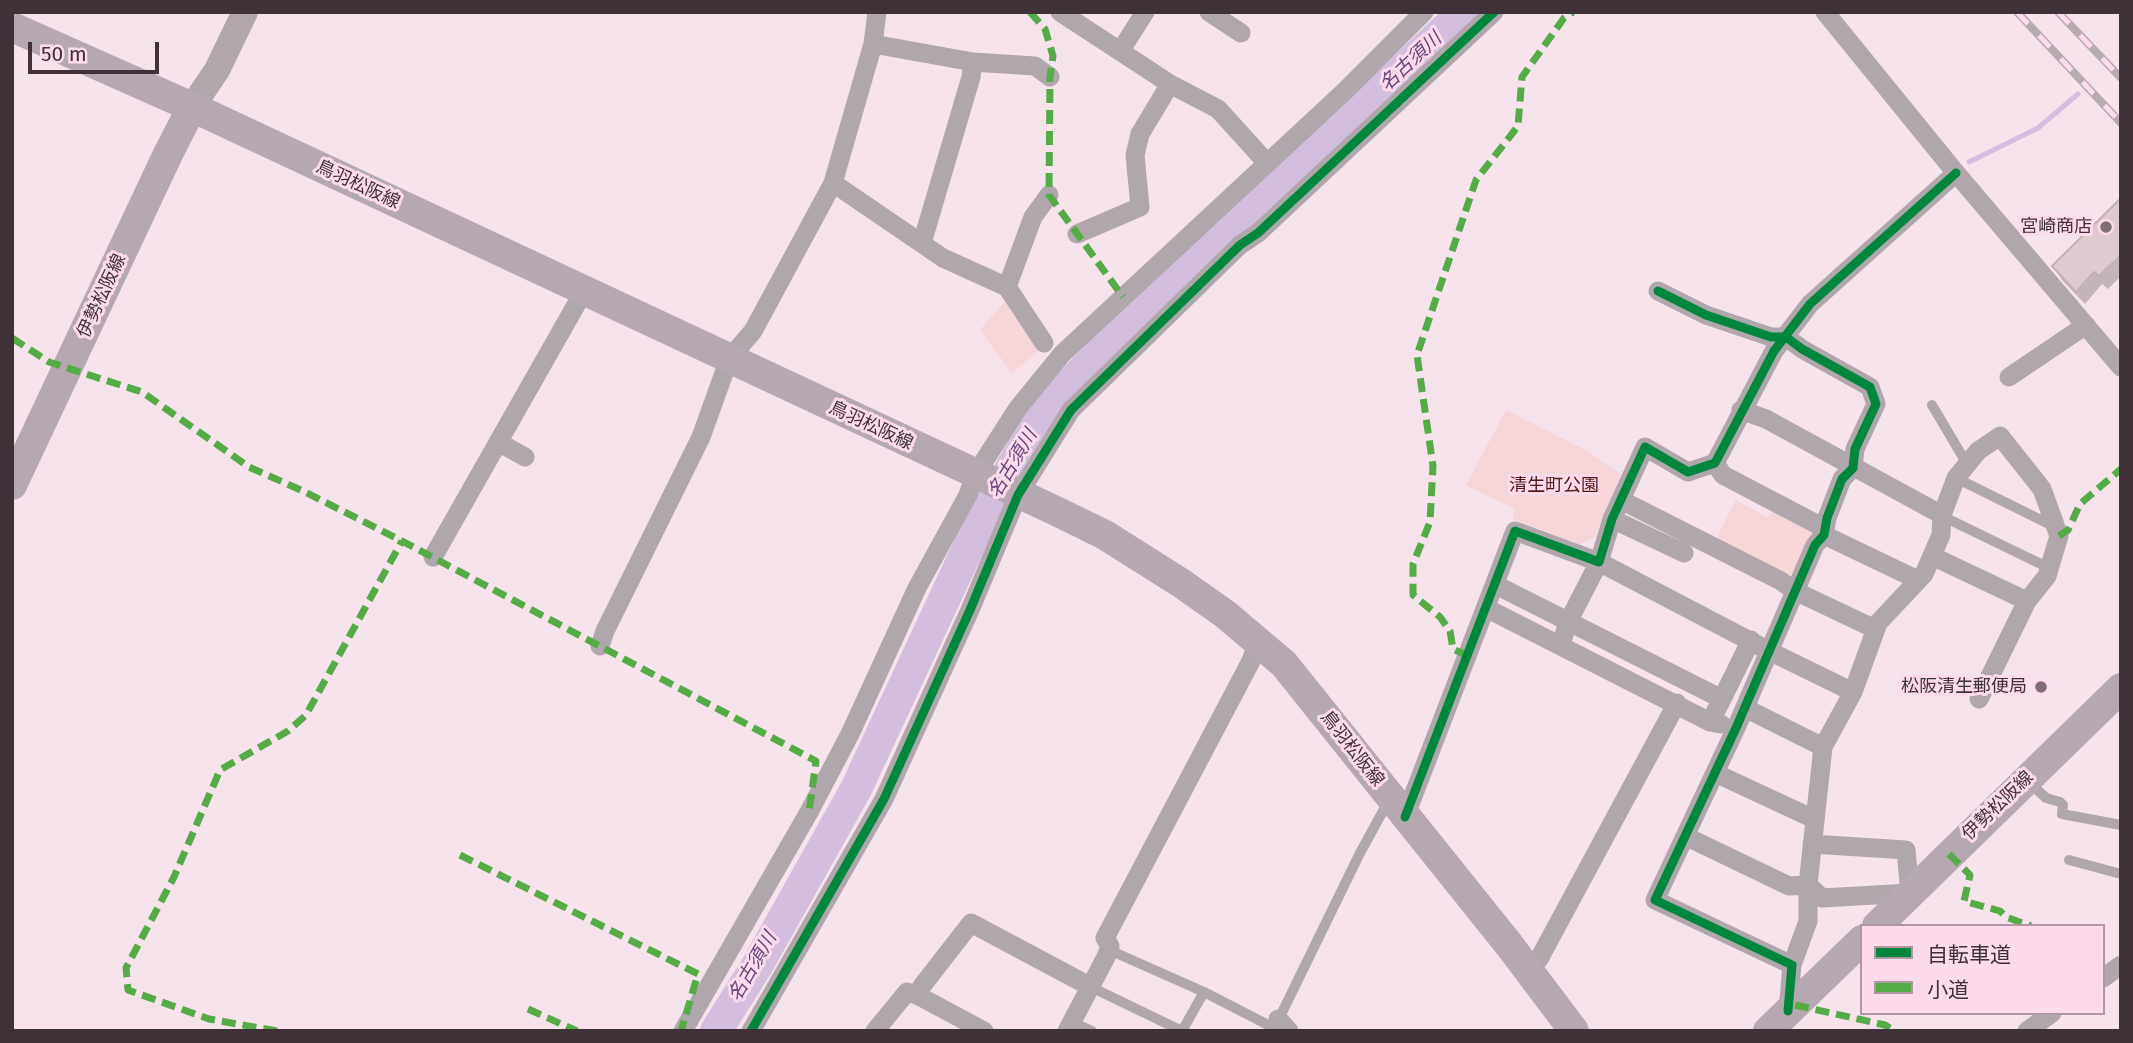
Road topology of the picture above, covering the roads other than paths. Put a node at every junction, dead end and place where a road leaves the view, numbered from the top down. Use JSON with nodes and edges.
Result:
{"nodes":[{"id":1,"x":245,"y":12,"type":"edge"},
{"id":2,"x":877,"y":12,"type":"edge"},
{"id":3,"x":1060,"y":12,"type":"edge"},
{"id":4,"x":1145,"y":12,"type":"edge"},
{"id":5,"x":1209,"y":12,"type":"edge"},
{"id":6,"x":1424,"y":12,"type":"edge"},
{"id":7,"x":1493,"y":12,"type":"edge"},
{"id":8,"x":1825,"y":12,"type":"edge"},
{"id":9,"x":12,"y":27,"type":"edge"},
{"id":10,"x":1241,"y":33,"type":"dead end"},
{"id":11,"x":873,"y":44,"type":"junction"},
{"id":12,"x":1121,"y":50,"type":"junction"},
{"id":13,"x":973,"y":62,"type":"junction"},
{"id":14,"x":1050,"y":77,"type":"dead end"},
{"id":15,"x":1170,"y":84,"type":"junction"},
{"id":16,"x":192,"y":107,"type":"junction"},
{"id":17,"x":1267,"y":163,"type":"junction"},
{"id":18,"x":1956,"y":173,"type":"junction"},
{"id":19,"x":833,"y":183,"type":"junction"},
{"id":20,"x":1049,"y":195,"type":"dead end"},
{"id":21,"x":1077,"y":234,"type":"dead end"},
{"id":22,"x":922,"y":243,"type":"junction"},
{"id":23,"x":1007,"y":287,"type":"junction"},
{"id":24,"x":584,"y":291,"type":"junction"},
{"id":25,"x":1657,"y":291,"type":"dead end"},
{"id":26,"x":2085,"y":325,"type":"junction"},
{"id":27,"x":1787,"y":337,"type":"junction"},
{"id":28,"x":1044,"y":343,"type":"dead end"},
{"id":29,"x":729,"y":359,"type":"junction"},
{"id":30,"x":2121,"y":367,"type":"edge"},
{"id":31,"x":2009,"y":377,"type":"dead end"},
{"id":32,"x":1932,"y":405,"type":"dead end"},
{"id":33,"x":1741,"y":410,"type":"junction"},
{"id":34,"x":498,"y":442,"type":"junction"},
{"id":35,"x":525,"y":457,"type":"dead end"},
{"id":36,"x":1715,"y":463,"type":"junction"},
{"id":37,"x":1853,"y":467,"type":"junction"},
{"id":38,"x":1961,"y":471,"type":"junction"},
{"id":39,"x":975,"y":475,"type":"junction"},
{"id":40,"x":12,"y":485,"type":"edge"},
{"id":41,"x":1018,"y":495,"type":"junction"},
{"id":42,"x":1621,"y":500,"type":"junction"},
{"id":43,"x":1942,"y":515,"type":"junction"},
{"id":44,"x":1612,"y":519,"type":"junction"},
{"id":45,"x":2057,"y":528,"type":"junction"},
{"id":46,"x":1824,"y":532,"type":"junction"},
{"id":47,"x":1684,"y":553,"type":"dead end"},
{"id":48,"x":1932,"y":556,"type":"junction"},
{"id":49,"x":432,"y":557,"type":"dead end"},
{"id":50,"x":1599,"y":562,"type":"junction"},
{"id":51,"x":2049,"y":568,"type":"junction"},
{"id":52,"x":1918,"y":580,"type":"junction"},
{"id":53,"x":1496,"y":585,"type":"junction"},
{"id":54,"x":1795,"y":591,"type":"junction"},
{"id":55,"x":2027,"y":601,"type":"junction"},
{"id":56,"x":1486,"y":608,"type":"junction"},
{"id":57,"x":1568,"y":622,"type":"junction"},
{"id":58,"x":1875,"y":629,"type":"junction"},
{"id":59,"x":1751,"y":640,"type":"junction"},
{"id":60,"x":1258,"y":642,"type":"junction"},
{"id":61,"x":1561,"y":645,"type":"junction"},
{"id":62,"x":600,"y":646,"type":"dead end"},
{"id":63,"x":1769,"y":651,"type":"junction"},
{"id":64,"x":2121,"y":688,"type":"edge"},
{"id":65,"x":1853,"y":692,"type":"junction"},
{"id":66,"x":1722,"y":699,"type":"junction"},
{"id":67,"x":1979,"y":699,"type":"dead end"},
{"id":68,"x":1677,"y":704,"type":"junction"},
{"id":69,"x":1745,"y":708,"type":"junction"},
{"id":70,"x":1710,"y":722,"type":"junction"},
{"id":71,"x":1736,"y":728,"type":"junction"},
{"id":72,"x":1823,"y":747,"type":"junction"},
{"id":73,"x":1715,"y":773,"type":"junction"},
{"id":74,"x":2026,"y":779,"type":"junction"},
{"id":75,"x":1397,"y":808,"type":"junction"},
{"id":76,"x":1814,"y":819,"type":"junction"},
{"id":77,"x":2121,"y":825,"type":"edge"},
{"id":78,"x":1685,"y":836,"type":"junction"},
{"id":79,"x":1812,"y":844,"type":"junction"},
{"id":80,"x":2069,"y":860,"type":"dead end"},
{"id":81,"x":2121,"y":874,"type":"edge"},
{"id":82,"x":1808,"y":885,"type":"junction"},
{"id":83,"x":1910,"y":893,"type":"junction"},
{"id":84,"x":1879,"y":924,"type":"edge"},
{"id":85,"x":1860,"y":942,"type":"edge"},
{"id":86,"x":1110,"y":946,"type":"junction"},
{"id":87,"x":1792,"y":965,"type":"junction"},
{"id":88,"x":2121,"y":965,"type":"edge"},
{"id":89,"x":1526,"y":967,"type":"junction"},
{"id":90,"x":2105,"y":977,"type":"edge"},
{"id":91,"x":1091,"y":987,"type":"junction"},
{"id":92,"x":1204,"y":992,"type":"junction"},
{"id":93,"x":917,"y":995,"type":"junction"},
{"id":94,"x":2049,"y":1015,"type":"edge"},
{"id":95,"x":1778,"y":1021,"type":"edge"},
{"id":96,"x":962,"y":1026,"type":"edge"},
{"id":97,"x":1070,"y":1026,"type":"edge"},
{"id":98,"x":1279,"y":1027,"type":"edge"},
{"id":99,"x":683,"y":1031,"type":"edge"},
{"id":100,"x":751,"y":1031,"type":"edge"},
{"id":101,"x":875,"y":1031,"type":"edge"},
{"id":102,"x":984,"y":1031,"type":"edge"},
{"id":103,"x":1092,"y":1031,"type":"edge"},
{"id":104,"x":1182,"y":1031,"type":"edge"},
{"id":105,"x":1574,"y":1031,"type":"edge"},
{"id":106,"x":2027,"y":1031,"type":"edge"}],
"edges":[{"from":1,"to":16,"type":"street"},
{"from":2,"to":11,"type":"street"},
{"from":3,"to":12,"type":"street"},
{"from":4,"to":12,"type":"street"},
{"from":5,"to":10,"type":"street"},
{"from":6,"to":17,"type":"street"},
{"from":7,"to":41,"type":"street"},
{"from":8,"to":18,"type":"street"},
{"from":9,"to":16,"type":"main road","name":"鳥羽松阪線"},
{"from":11,"to":13,"type":"street"},
{"from":11,"to":19,"type":"street"},
{"from":12,"to":15,"type":"street"},
{"from":13,"to":14,"type":"street"},
{"from":13,"to":22,"type":"street"},
{"from":15,"to":17,"type":"street"},
{"from":15,"to":21,"type":"street"},
{"from":16,"to":24,"type":"main road","name":"鳥羽松阪線"},
{"from":16,"to":40,"type":"main road","name":"伊勢松阪線"},
{"from":17,"to":39,"type":"street"},
{"from":18,"to":26,"type":"street"},
{"from":18,"to":27,"type":"street"},
{"from":19,"to":22,"type":"street"},
{"from":19,"to":29,"type":"street"},
{"from":20,"to":23,"type":"street"},
{"from":22,"to":23,"type":"street"},
{"from":23,"to":28,"type":"street"},
{"from":24,"to":29,"type":"main road","name":"鳥羽松阪線"},
{"from":24,"to":34,"type":"street"},
{"from":25,"to":27,"type":"street"},
{"from":26,"to":30,"type":"street"},
{"from":26,"to":31,"type":"street"},
{"from":27,"to":33,"type":"street"},
{"from":27,"to":37,"type":"street"},
{"from":29,"to":39,"type":"main road","name":"鳥羽松阪線"},
{"from":29,"to":62,"type":"street"},
{"from":32,"to":38,"type":"lane"},
{"from":33,"to":36,"type":"street"},
{"from":33,"to":37,"type":"street"},
{"from":34,"to":35,"type":"street"},
{"from":34,"to":49,"type":"street"},
{"from":36,"to":42,"type":"street"},
{"from":36,"to":46,"type":"street"},
{"from":37,"to":43,"type":"street"},
{"from":37,"to":46,"type":"street"},
{"from":38,"to":43,"type":"street"},
{"from":38,"to":45,"type":"lane"},
{"from":38,"to":45,"type":"street"},
{"from":39,"to":41,"type":"main road","name":"鳥羽松阪線"},
{"from":39,"to":99,"type":"street"},
{"from":41,"to":60,"type":"main road","name":"鳥羽松阪線"},
{"from":41,"to":100,"type":"street"},
{"from":42,"to":44,"type":"street"},
{"from":42,"to":54,"type":"street"},
{"from":43,"to":48,"type":"street"},
{"from":43,"to":51,"type":"lane"},
{"from":44,"to":47,"type":"street"},
{"from":44,"to":50,"type":"street"},
{"from":45,"to":51,"type":"street"},
{"from":46,"to":52,"type":"street"},
{"from":46,"to":54,"type":"street"},
{"from":48,"to":52,"type":"street"},
{"from":48,"to":55,"type":"street"},
{"from":50,"to":53,"type":"street"},
{"from":50,"to":57,"type":"street"},
{"from":50,"to":59,"type":"street"},
{"from":51,"to":55,"type":"street"},
{"from":52,"to":58,"type":"street"},
{"from":53,"to":56,"type":"street"},
{"from":53,"to":57,"type":"street"},
{"from":54,"to":58,"type":"street"},
{"from":54,"to":63,"type":"street"},
{"from":55,"to":67,"type":"street"},
{"from":56,"to":61,"type":"street"},
{"from":56,"to":75,"type":"street"},
{"from":57,"to":61,"type":"street"},
{"from":57,"to":66,"type":"street"},
{"from":58,"to":65,"type":"street"},
{"from":59,"to":63,"type":"street"},
{"from":59,"to":66,"type":"street"},
{"from":60,"to":75,"type":"main road","name":"鳥羽松阪線"},
{"from":60,"to":86,"type":"street"},
{"from":61,"to":68,"type":"street"},
{"from":63,"to":65,"type":"street"},
{"from":63,"to":69,"type":"street"},
{"from":64,"to":74,"type":"main road","name":"伊勢松阪線"},
{"from":65,"to":72,"type":"street"},
{"from":66,"to":70,"type":"street"},
{"from":68,"to":70,"type":"street"},
{"from":68,"to":89,"type":"street"},
{"from":69,"to":71,"type":"street"},
{"from":69,"to":72,"type":"street"},
{"from":70,"to":71,"type":"street"},
{"from":71,"to":73,"type":"street"},
{"from":72,"to":76,"type":"street"},
{"from":73,"to":76,"type":"street"},
{"from":73,"to":78,"type":"street"},
{"from":74,"to":77,"type":"lane"},
{"from":74,"to":83,"type":"main road","name":"伊勢松阪線"},
{"from":75,"to":89,"type":"main road","name":"鳥羽松阪線"},
{"from":75,"to":98,"type":"lane"},
{"from":76,"to":79,"type":"street"},
{"from":78,"to":82,"type":"street"},
{"from":78,"to":87,"type":"street"},
{"from":79,"to":82,"type":"street"},
{"from":79,"to":83,"type":"street"},
{"from":80,"to":81,"type":"lane"},
{"from":82,"to":83,"type":"street"},
{"from":82,"to":87,"type":"street"},
{"from":83,"to":84,"type":"main road","name":"伊勢松阪線"},
{"from":85,"to":95,"type":"main road"},
{"from":86,"to":91,"type":"street"},
{"from":86,"to":92,"type":"lane"},
{"from":87,"to":95,"type":"street"},
{"from":88,"to":90,"type":"street"},
{"from":89,"to":105,"type":"main road","name":"鳥羽松阪線"},
{"from":91,"to":93,"type":"street"},
{"from":91,"to":97,"type":"street"},
{"from":91,"to":104,"type":"lane"},
{"from":92,"to":98,"type":"lane"},
{"from":92,"to":104,"type":"lane"},
{"from":93,"to":96,"type":"street"},
{"from":93,"to":101,"type":"street"},
{"from":94,"to":106,"type":"street"},
{"from":96,"to":102,"type":"street"},
{"from":97,"to":103,"type":"lane"}]}
